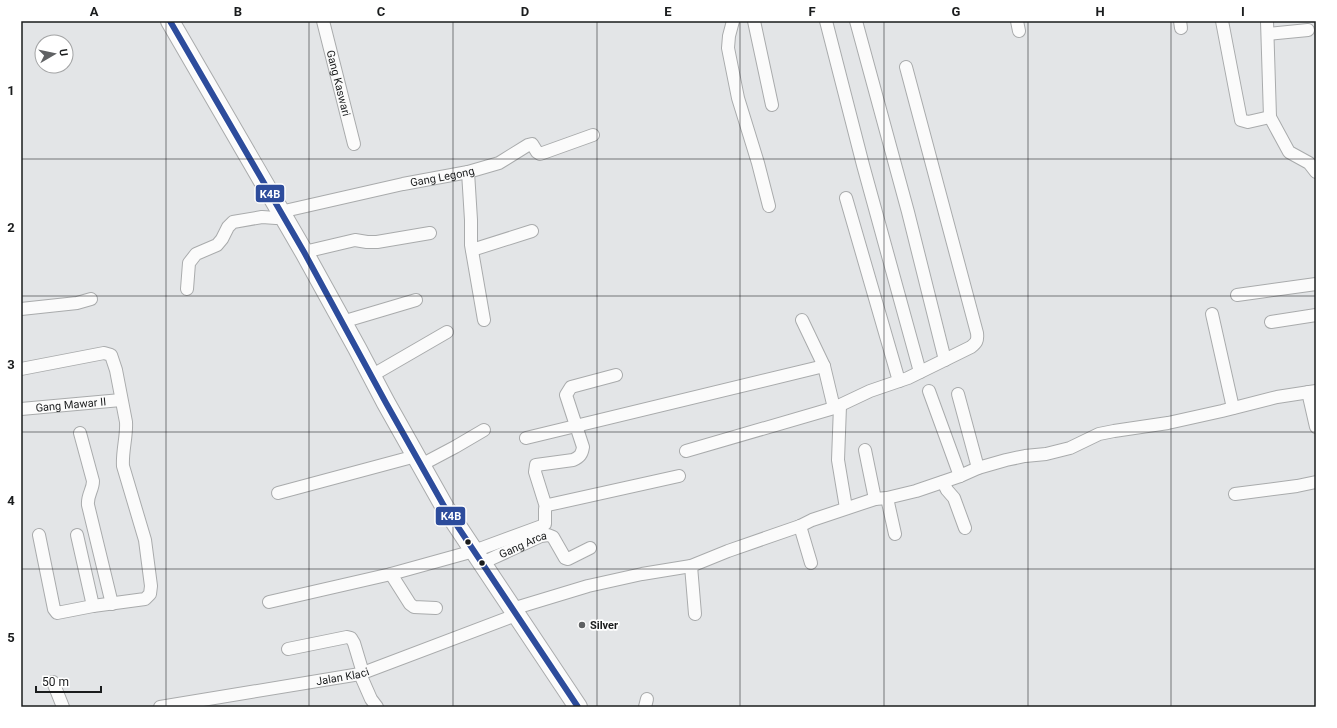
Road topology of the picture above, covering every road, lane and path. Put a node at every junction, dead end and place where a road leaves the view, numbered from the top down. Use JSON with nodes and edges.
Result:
{"nodes":[{"id":1,"x":170,"y":21,"type":"edge"},
{"id":2,"x":323,"y":21,"type":"edge"},
{"id":3,"x":733,"y":21,"type":"edge"},
{"id":4,"x":754,"y":21,"type":"edge"},
{"id":5,"x":826,"y":21,"type":"edge"},
{"id":6,"x":856,"y":21,"type":"edge"},
{"id":7,"x":1222,"y":21,"type":"edge"},
{"id":8,"x":1267,"y":21,"type":"edge"},
{"id":9,"x":1308,"y":30,"type":"dead end"},
{"id":10,"x":1268,"y":34,"type":"junction"},
{"id":11,"x":906,"y":66,"type":"dead end"},
{"id":12,"x":772,"y":105,"type":"dead end"},
{"id":13,"x":1270,"y":117,"type":"junction"},
{"id":14,"x":593,"y":134,"type":"dead end"},
{"id":15,"x":354,"y":144,"type":"dead end"},
{"id":16,"x":468,"y":172,"type":"junction"},
{"id":17,"x":1316,"y":172,"type":"edge"},
{"id":18,"x":846,"y":198,"type":"dead end"},
{"id":19,"x":769,"y":206,"type":"dead end"},
{"id":20,"x":282,"y":214,"type":"junction"},
{"id":21,"x":532,"y":231,"type":"dead end"},
{"id":22,"x":430,"y":233,"type":"dead end"},
{"id":23,"x":472,"y":250,"type":"junction"},
{"id":24,"x":304,"y":252,"type":"junction"},
{"id":25,"x":1316,"y":284,"type":"edge"},
{"id":26,"x":187,"y":289,"type":"dead end"},
{"id":27,"x":1237,"y":295,"type":"dead end"},
{"id":28,"x":91,"y":299,"type":"dead end"},
{"id":29,"x":416,"y":300,"type":"dead end"},
{"id":30,"x":21,"y":309,"type":"edge"},
{"id":31,"x":1212,"y":314,"type":"dead end"},
{"id":32,"x":1316,"y":315,"type":"edge"},
{"id":33,"x":484,"y":320,"type":"dead end"},
{"id":34,"x":802,"y":320,"type":"dead end"},
{"id":35,"x":342,"y":322,"type":"junction"},
{"id":36,"x":1271,"y":322,"type":"dead end"},
{"id":37,"x":447,"y":332,"type":"dead end"},
{"id":38,"x":945,"y":360,"type":"junction"},
{"id":39,"x":824,"y":366,"type":"junction"},
{"id":40,"x":21,"y":369,"type":"edge"},
{"id":41,"x":920,"y":372,"type":"junction"},
{"id":42,"x":616,"y":375,"type":"dead end"},
{"id":43,"x":371,"y":376,"type":"junction"},
{"id":44,"x":899,"y":381,"type":"junction"},
{"id":45,"x":929,"y":391,"type":"dead end"},
{"id":46,"x":1312,"y":392,"type":"edge"},
{"id":47,"x":958,"y":394,"type":"dead end"},
{"id":48,"x":122,"y":400,"type":"junction"},
{"id":49,"x":837,"y":407,"type":"junction"},
{"id":50,"x":1233,"y":408,"type":"junction"},
{"id":51,"x":21,"y":409,"type":"edge"},
{"id":52,"x":577,"y":426,"type":"junction"},
{"id":53,"x":1316,"y":427,"type":"edge"},
{"id":54,"x":484,"y":430,"type":"dead end"},
{"id":55,"x":80,"y":433,"type":"dead end"},
{"id":56,"x":526,"y":438,"type":"dead end"},
{"id":57,"x":866,"y":450,"type":"dead end"},
{"id":58,"x":686,"y":451,"type":"dead end"},
{"id":59,"x":418,"y":460,"type":"junction"},
{"id":60,"x":978,"y":468,"type":"junction"},
{"id":61,"x":679,"y":476,"type":"dead end"},
{"id":62,"x":960,"y":476,"type":"junction"},
{"id":63,"x":943,"y":482,"type":"junction"},
{"id":64,"x":1316,"y":482,"type":"edge"},
{"id":65,"x":278,"y":493,"type":"dead end"},
{"id":66,"x":1236,"y":494,"type":"dead end"},
{"id":67,"x":881,"y":498,"type":"junction"},
{"id":68,"x":546,"y":506,"type":"junction"},
{"id":69,"x":846,"y":508,"type":"junction"},
{"id":70,"x":800,"y":526,"type":"junction"},
{"id":71,"x":965,"y":528,"type":"dead end"},
{"id":72,"x":895,"y":534,"type":"dead end"},
{"id":73,"x":39,"y":535,"type":"dead end"},
{"id":74,"x":76,"y":535,"type":"dead end"},
{"id":75,"x":590,"y":548,"type":"dead end"},
{"id":76,"x":482,"y":558,"type":"junction"},
{"id":77,"x":812,"y":563,"type":"dead end"},
{"id":78,"x":691,"y":566,"type":"junction"},
{"id":79,"x":391,"y":574,"type":"junction"},
{"id":80,"x":268,"y":602,"type":"dead end"},
{"id":81,"x":112,"y":604,"type":"junction"},
{"id":82,"x":93,"y":606,"type":"junction"},
{"id":83,"x":436,"y":608,"type":"dead end"},
{"id":84,"x":514,"y":612,"type":"junction"},
{"id":85,"x":695,"y":614,"type":"dead end"},
{"id":86,"x":288,"y":649,"type":"dead end"},
{"id":87,"x":361,"y":674,"type":"junction"},
{"id":88,"x":53,"y":682,"type":"dead end"},
{"id":89,"x":62,"y":707,"type":"edge"},
{"id":90,"x":160,"y":707,"type":"edge"},
{"id":91,"x":376,"y":707,"type":"edge"},
{"id":92,"x":578,"y":707,"type":"edge"}],
"edges":[{"from":1,"to":20,"type":"highway"},
{"from":2,"to":15,"type":"street","name":"Gang Kaswari"},
{"from":3,"to":19,"type":"street"},
{"from":4,"to":12,"type":"street"},
{"from":5,"to":41,"type":"street"},
{"from":6,"to":38,"type":"street"},
{"from":7,"to":13,"type":"street"},
{"from":8,"to":10,"type":"street"},
{"from":9,"to":10,"type":"street"},
{"from":10,"to":13,"type":"street"},
{"from":11,"to":38,"type":"street"},
{"from":13,"to":17,"type":"street"},
{"from":14,"to":16,"type":"street","name":"Gang Legong"},
{"from":16,"to":20,"type":"street","name":"Gang Legong"},
{"from":16,"to":23,"type":"street"},
{"from":18,"to":44,"type":"street"},
{"from":20,"to":24,"type":"highway"},
{"from":20,"to":26,"type":"street","name":"Gang Legong"},
{"from":21,"to":23,"type":"street"},
{"from":22,"to":24,"type":"street"},
{"from":23,"to":33,"type":"street"},
{"from":24,"to":35,"type":"highway"},
{"from":25,"to":27,"type":"street"},
{"from":28,"to":30,"type":"street"},
{"from":29,"to":35,"type":"street"},
{"from":31,"to":50,"type":"street"},
{"from":32,"to":36,"type":"street"},
{"from":34,"to":39,"type":"street"},
{"from":35,"to":43,"type":"highway"},
{"from":37,"to":43,"type":"street"},
{"from":38,"to":41,"type":"street"},
{"from":39,"to":49,"type":"street"},
{"from":39,"to":52,"type":"street"},
{"from":40,"to":48,"type":"street"},
{"from":41,"to":44,"type":"street"},
{"from":42,"to":52,"type":"street"},
{"from":43,"to":59,"type":"highway"},
{"from":44,"to":49,"type":"street"},
{"from":45,"to":62,"type":"street"},
{"from":46,"to":50,"type":"street","name":"Jalan Klaci"},
{"from":46,"to":53,"type":"street"},
{"from":47,"to":60,"type":"street"},
{"from":48,"to":51,"type":"street","name":"Gang Mawar II"},
{"from":48,"to":81,"type":"street"},
{"from":49,"to":58,"type":"street"},
{"from":49,"to":69,"type":"street"},
{"from":50,"to":60,"type":"street","name":"Jalan Klaci"},
{"from":52,"to":56,"type":"street"},
{"from":52,"to":68,"type":"street"},
{"from":54,"to":59,"type":"street"},
{"from":55,"to":81,"type":"street"},
{"from":57,"to":67,"type":"street"},
{"from":59,"to":65,"type":"street"},
{"from":59,"to":76,"type":"highway"},
{"from":60,"to":62,"type":"street","name":"Jalan Klaci"},
{"from":61,"to":68,"type":"street"},
{"from":62,"to":63,"type":"street","name":"Jalan Klaci"},
{"from":63,"to":67,"type":"street","name":"Jalan Klaci"},
{"from":63,"to":71,"type":"street"},
{"from":64,"to":66,"type":"street"},
{"from":67,"to":69,"type":"street","name":"Jalan Klaci"},
{"from":67,"to":72,"type":"street"},
{"from":68,"to":76,"type":"street"},
{"from":69,"to":70,"type":"street","name":"Jalan Klaci"},
{"from":70,"to":77,"type":"street"},
{"from":70,"to":78,"type":"street","name":"Jalan Klaci"},
{"from":73,"to":82,"type":"street"},
{"from":74,"to":82,"type":"street"},
{"from":75,"to":76,"type":"street","name":"Gang Arca"},
{"from":76,"to":79,"type":"street"},
{"from":76,"to":84,"type":"highway"},
{"from":78,"to":84,"type":"street","name":"Jalan Klaci"},
{"from":78,"to":85,"type":"street"},
{"from":79,"to":80,"type":"street"},
{"from":79,"to":83,"type":"street"},
{"from":81,"to":82,"type":"street"},
{"from":84,"to":87,"type":"street","name":"Jalan Klaci"},
{"from":84,"to":92,"type":"highway"},
{"from":86,"to":87,"type":"street"},
{"from":87,"to":90,"type":"street","name":"Jalan Klaci"},
{"from":87,"to":91,"type":"street"},
{"from":88,"to":89,"type":"street"}]}
